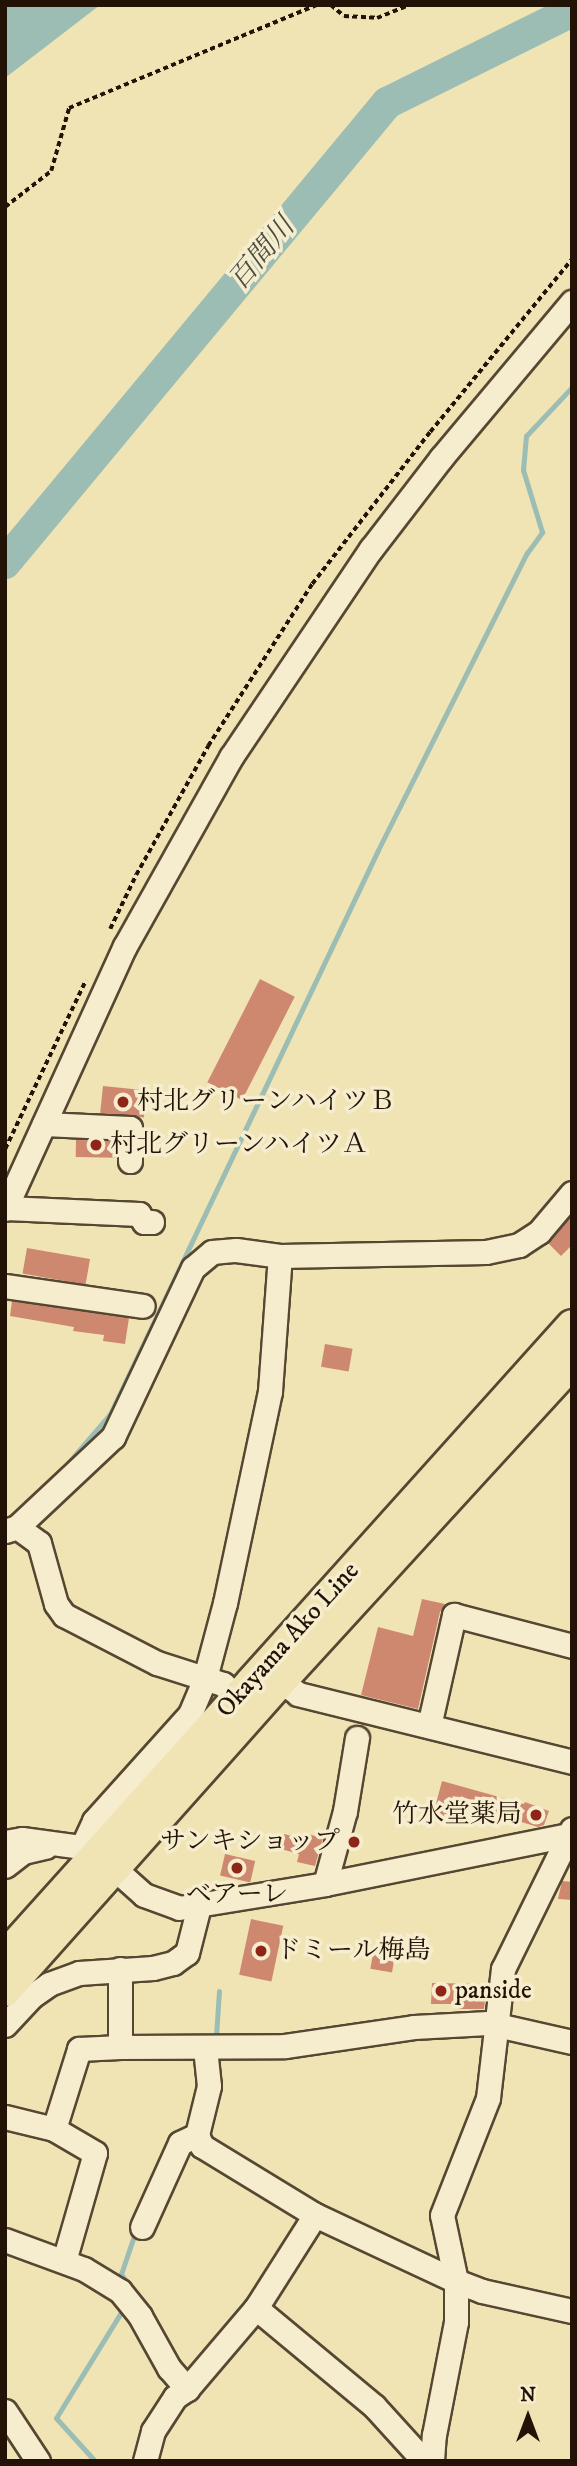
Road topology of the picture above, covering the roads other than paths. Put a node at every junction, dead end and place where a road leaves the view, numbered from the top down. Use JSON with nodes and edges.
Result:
{"nodes":[{"id":1,"x":572,"y":302,"type":"edge"},
{"id":2,"x":44,"y":1124,"type":"junction"},
{"id":3,"x":130,"y":1161,"type":"dead end"},
{"id":4,"x":572,"y":1193,"type":"edge"},
{"id":5,"x":6,"y":1209,"type":"edge"},
{"id":6,"x":152,"y":1222,"type":"dead end"},
{"id":7,"x":280,"y":1256,"type":"junction"},
{"id":8,"x":5,"y":1286,"type":"edge"},
{"id":9,"x":143,"y":1306,"type":"dead end"},
{"id":10,"x":572,"y":1325,"type":"edge"},
{"id":11,"x":572,"y":1363,"type":"edge"},
{"id":12,"x":11,"y":1529,"type":"edge"},
{"id":13,"x":572,"y":1646,"type":"edge"},
{"id":14,"x":205,"y":1678,"type":"junction"},
{"id":15,"x":281,"y":1681,"type":"junction"},
{"id":16,"x":236,"y":1697,"type":"junction"},
{"id":17,"x":429,"y":1726,"type":"junction"},
{"id":18,"x":357,"y":1738,"type":"dead end"},
{"id":19,"x":572,"y":1762,"type":"edge"},
{"id":20,"x":571,"y":1833,"type":"edge"},
{"id":21,"x":5,"y":1842,"type":"edge"},
{"id":22,"x":59,"y":1844,"type":"junction"},
{"id":23,"x":98,"y":1857,"type":"junction"},
{"id":24,"x":5,"y":1866,"type":"edge"},
{"id":25,"x":325,"y":1884,"type":"junction"},
{"id":26,"x":199,"y":1906,"type":"junction"},
{"id":27,"x":5,"y":1956,"type":"edge"},
{"id":28,"x":120,"y":1969,"type":"junction"},
{"id":29,"x":5,"y":1991,"type":"edge"},
{"id":30,"x":494,"y":2024,"type":"junction"},
{"id":31,"x":5,"y":2025,"type":"edge"},
{"id":32,"x":572,"y":2042,"type":"edge"},
{"id":33,"x":120,"y":2047,"type":"junction"},
{"id":34,"x":205,"y":2048,"type":"junction"},
{"id":35,"x":5,"y":2117,"type":"edge"},
{"id":36,"x":54,"y":2129,"type":"junction"},
{"id":37,"x":197,"y":2136,"type":"junction"},
{"id":38,"x":314,"y":2215,"type":"junction"},
{"id":39,"x":142,"y":2227,"type":"dead end"},
{"id":40,"x":5,"y":2240,"type":"edge"},
{"id":41,"x":64,"y":2261,"type":"junction"},
{"id":42,"x":456,"y":2281,"type":"junction"},
{"id":43,"x":256,"y":2308,"type":"junction"},
{"id":44,"x":572,"y":2311,"type":"edge"},
{"id":45,"x":187,"y":2389,"type":"junction"},
{"id":46,"x":5,"y":2411,"type":"edge"},
{"id":47,"x":38,"y":2461,"type":"edge"},
{"id":48,"x":145,"y":2461,"type":"edge"},
{"id":49,"x":424,"y":2461,"type":"edge"},
{"id":50,"x":432,"y":2461,"type":"edge"}],
"edges":[{"from":1,"to":2,"type":"street"},
{"from":2,"to":3,"type":"street"},
{"from":2,"to":5,"type":"street"},
{"from":4,"to":7,"type":"street"},
{"from":5,"to":6,"type":"street"},
{"from":7,"to":12,"type":"street"},
{"from":7,"to":14,"type":"street"},
{"from":8,"to":9,"type":"street"},
{"from":10,"to":16,"type":"main road","name":"Okayama Ako Line"},
{"from":11,"to":15,"type":"main road","name":"Okayama Ako Line"},
{"from":12,"to":14,"type":"street"},
{"from":13,"to":17,"type":"street"},
{"from":14,"to":16,"type":"street"},
{"from":14,"to":23,"type":"street"},
{"from":15,"to":17,"type":"street"},
{"from":15,"to":23,"type":"main road","name":"Okayama Ako Line"},
{"from":16,"to":23,"type":"main road","name":"Okayama Ako Line"},
{"from":17,"to":19,"type":"street"},
{"from":18,"to":25,"type":"street"},
{"from":20,"to":25,"type":"street"},
{"from":20,"to":30,"type":"street"},
{"from":21,"to":22,"type":"street"},
{"from":22,"to":23,"type":"street"},
{"from":22,"to":24,"type":"street"},
{"from":23,"to":26,"type":"street"},
{"from":23,"to":27,"type":"main road","name":"Okayama Ako Line"},
{"from":23,"to":29,"type":"main road","name":"Okayama Ako Line"},
{"from":25,"to":26,"type":"street"},
{"from":26,"to":28,"type":"street"},
{"from":28,"to":31,"type":"street"},
{"from":28,"to":33,"type":"street"},
{"from":30,"to":32,"type":"street"},
{"from":30,"to":34,"type":"street"},
{"from":30,"to":42,"type":"street"},
{"from":33,"to":34,"type":"street"},
{"from":33,"to":36,"type":"street"},
{"from":34,"to":37,"type":"street"},
{"from":35,"to":36,"type":"street"},
{"from":36,"to":41,"type":"street"},
{"from":37,"to":38,"type":"street"},
{"from":37,"to":39,"type":"street"},
{"from":38,"to":42,"type":"street"},
{"from":38,"to":43,"type":"street"},
{"from":40,"to":41,"type":"street"},
{"from":41,"to":45,"type":"street"},
{"from":42,"to":44,"type":"street"},
{"from":42,"to":50,"type":"street"},
{"from":43,"to":45,"type":"street"},
{"from":43,"to":49,"type":"street"},
{"from":45,"to":48,"type":"street"},
{"from":46,"to":47,"type":"street"}]}
